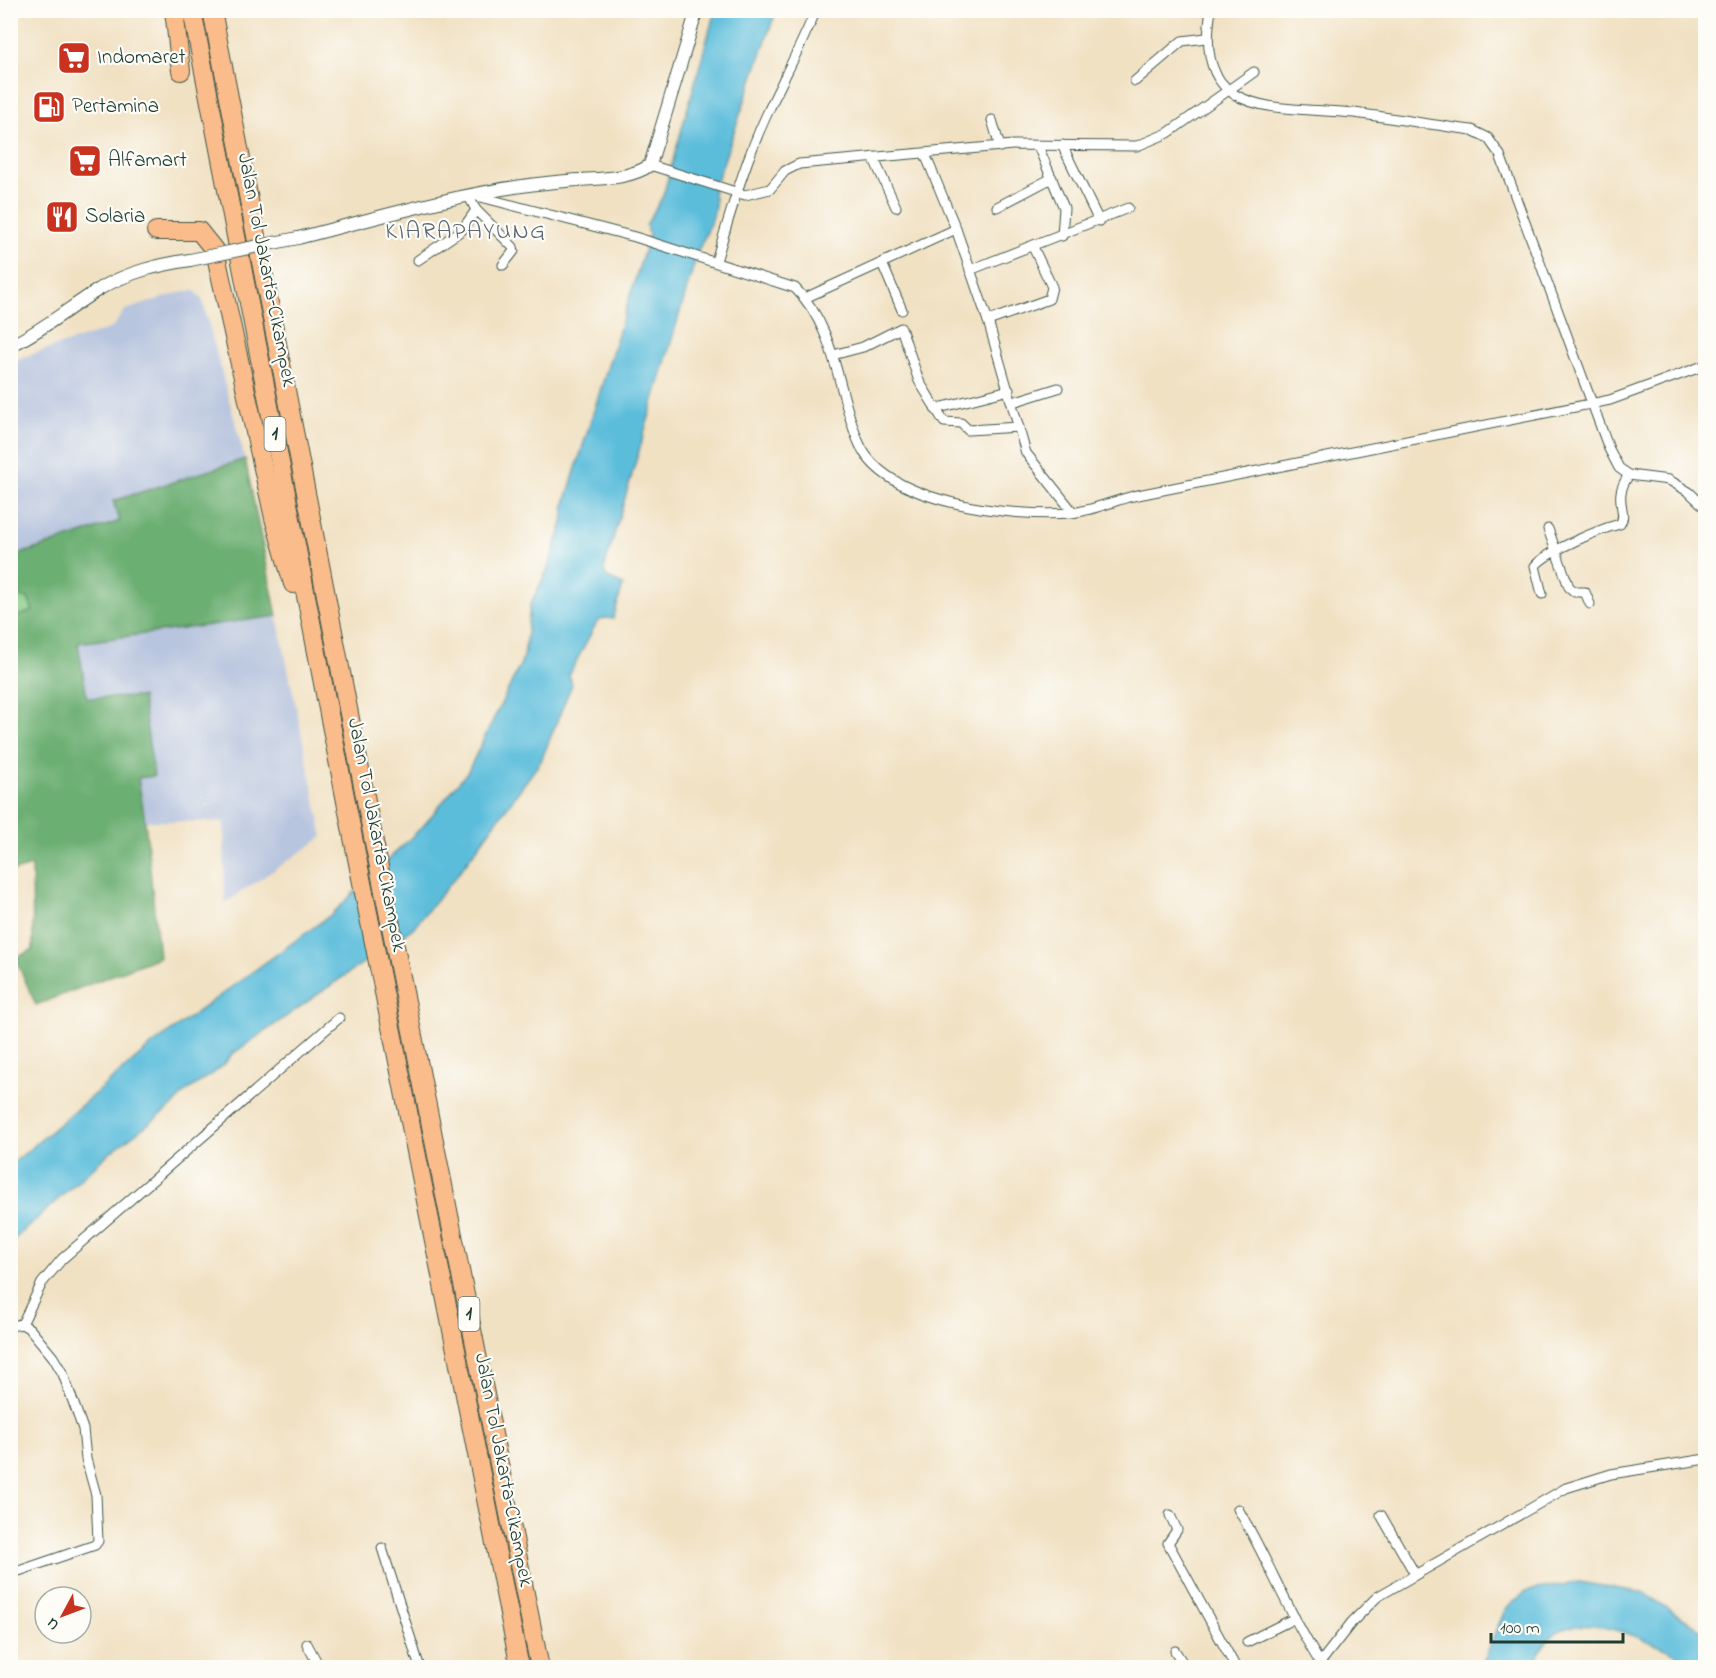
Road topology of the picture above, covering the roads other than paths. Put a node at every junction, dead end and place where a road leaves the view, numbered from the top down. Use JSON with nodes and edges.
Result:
{"nodes":[{"id":1,"x":174,"y":10,"type":"edge"},
{"id":2,"x":192,"y":10,"type":"edge"},
{"id":3,"x":212,"y":10,"type":"edge"},
{"id":4,"x":697,"y":10,"type":"edge"},
{"id":5,"x":816,"y":10,"type":"edge"},
{"id":6,"x":1210,"y":10,"type":"edge"},
{"id":7,"x":1206,"y":38,"type":"junction"},
{"id":8,"x":181,"y":71,"type":"dead end"},
{"id":9,"x":1254,"y":72,"type":"dead end"},
{"id":10,"x":1135,"y":81,"type":"dead end"},
{"id":11,"x":1227,"y":89,"type":"junction"},
{"id":12,"x":992,"y":120,"type":"dead end"},
{"id":13,"x":1062,"y":145,"type":"junction"},
{"id":14,"x":1038,"y":146,"type":"junction"},
{"id":15,"x":1000,"y":147,"type":"junction"},
{"id":16,"x":925,"y":154,"type":"junction"},
{"id":17,"x":873,"y":157,"type":"junction"},
{"id":18,"x":650,"y":165,"type":"junction"},
{"id":19,"x":1052,"y":178,"type":"junction"},
{"id":20,"x":737,"y":194,"type":"junction"},
{"id":21,"x":473,"y":195,"type":"junction"},
{"id":22,"x":896,"y":207,"type":"dead end"},
{"id":23,"x":997,"y":207,"type":"dead end"},
{"id":24,"x":1128,"y":208,"type":"dead end"},
{"id":25,"x":476,"y":210,"type":"junction"},
{"id":26,"x":1099,"y":221,"type":"junction"},
{"id":27,"x":956,"y":229,"type":"junction"},
{"id":28,"x":156,"y":231,"type":"dead end"},
{"id":29,"x":1062,"y":236,"type":"junction"},
{"id":30,"x":1033,"y":247,"type":"junction"},
{"id":31,"x":418,"y":260,"type":"dead end"},
{"id":32,"x":716,"y":261,"type":"junction"},
{"id":33,"x":882,"y":263,"type":"junction"},
{"id":34,"x":502,"y":265,"type":"dead end"},
{"id":35,"x":970,"y":270,"type":"junction"},
{"id":36,"x":805,"y":298,"type":"junction"},
{"id":37,"x":902,"y":310,"type":"dead end"},
{"id":38,"x":988,"y":321,"type":"junction"},
{"id":39,"x":10,"y":346,"type":"edge"},
{"id":40,"x":833,"y":355,"type":"junction"},
{"id":41,"x":1706,"y":365,"type":"edge"},
{"id":42,"x":1058,"y":388,"type":"dead end"},
{"id":43,"x":1009,"y":390,"type":"junction"},
{"id":44,"x":1013,"y":402,"type":"junction"},
{"id":45,"x":1592,"y":402,"type":"junction"},
{"id":46,"x":935,"y":409,"type":"junction"},
{"id":47,"x":1018,"y":427,"type":"junction"},
{"id":48,"x":1629,"y":476,"type":"junction"},
{"id":49,"x":1706,"y":508,"type":"edge"},
{"id":50,"x":1073,"y":513,"type":"junction"},
{"id":51,"x":1548,"y":529,"type":"dead end"},
{"id":52,"x":1556,"y":553,"type":"junction"},
{"id":53,"x":1542,"y":594,"type":"dead end"},
{"id":54,"x":1590,"y":604,"type":"dead end"},
{"id":55,"x":328,"y":710,"type":"junction"},
{"id":56,"x":339,"y":1018,"type":"dead end"},
{"id":57,"x":22,"y":1324,"type":"junction"},
{"id":58,"x":10,"y":1326,"type":"edge"},
{"id":59,"x":1706,"y":1459,"type":"edge"},
{"id":60,"x":1238,"y":1509,"type":"dead end"},
{"id":61,"x":1170,"y":1515,"type":"dead end"},
{"id":62,"x":1381,"y":1515,"type":"dead end"},
{"id":63,"x":382,"y":1548,"type":"dead end"},
{"id":64,"x":10,"y":1574,"type":"edge"},
{"id":65,"x":1415,"y":1574,"type":"junction"},
{"id":66,"x":1295,"y":1618,"type":"junction"},
{"id":67,"x":1247,"y":1642,"type":"dead end"},
{"id":68,"x":308,"y":1644,"type":"dead end"},
{"id":69,"x":1175,"y":1651,"type":"dead end"},
{"id":70,"x":1318,"y":1666,"type":"edge"},
{"id":71,"x":320,"y":1668,"type":"edge"},
{"id":72,"x":420,"y":1668,"type":"edge"},
{"id":73,"x":520,"y":1668,"type":"edge"},
{"id":74,"x":540,"y":1668,"type":"edge"},
{"id":75,"x":1186,"y":1668,"type":"edge"},
{"id":76,"x":1236,"y":1668,"type":"edge"}],
"edges":[{"from":1,"to":8,"type":"highway"},
{"from":2,"to":55,"type":"highway","name":"Jalan Tol Jakarta–Cikampek","number":"1"},
{"from":3,"to":74,"type":"highway","name":"Jalan Tol Jakarta–Cikampek","number":"1"},
{"from":4,"to":18,"type":"street"},
{"from":5,"to":20,"type":"street"},
{"from":6,"to":7,"type":"street"},
{"from":7,"to":10,"type":"street"},
{"from":7,"to":11,"type":"street"},
{"from":9,"to":11,"type":"street"},
{"from":11,"to":13,"type":"street"},
{"from":11,"to":45,"type":"street"},
{"from":12,"to":15,"type":"street"},
{"from":13,"to":14,"type":"street"},
{"from":13,"to":26,"type":"street"},
{"from":14,"to":15,"type":"street"},
{"from":14,"to":19,"type":"street"},
{"from":15,"to":16,"type":"street"},
{"from":16,"to":17,"type":"street"},
{"from":16,"to":27,"type":"street"},
{"from":17,"to":20,"type":"street"},
{"from":17,"to":22,"type":"street"},
{"from":18,"to":20,"type":"street"},
{"from":18,"to":21,"type":"street"},
{"from":19,"to":23,"type":"street"},
{"from":19,"to":29,"type":"street"},
{"from":20,"to":32,"type":"street"},
{"from":21,"to":25,"type":"street"},
{"from":21,"to":32,"type":"street"},
{"from":21,"to":39,"type":"street","bridge":true},
{"from":24,"to":26,"type":"street"},
{"from":25,"to":31,"type":"street"},
{"from":25,"to":34,"type":"street"},
{"from":26,"to":29,"type":"street"},
{"from":27,"to":33,"type":"street"},
{"from":27,"to":35,"type":"street"},
{"from":28,"to":55,"type":"highway"},
{"from":29,"to":30,"type":"street"},
{"from":30,"to":35,"type":"street"},
{"from":30,"to":38,"type":"street"},
{"from":32,"to":36,"type":"street"},
{"from":33,"to":36,"type":"street"},
{"from":33,"to":37,"type":"street"},
{"from":35,"to":38,"type":"street"},
{"from":36,"to":40,"type":"street"},
{"from":38,"to":43,"type":"street"},
{"from":40,"to":46,"type":"street"},
{"from":40,"to":50,"type":"street"},
{"from":41,"to":45,"type":"street"},
{"from":42,"to":44,"type":"street"},
{"from":43,"to":44,"type":"street"},
{"from":43,"to":46,"type":"street"},
{"from":44,"to":47,"type":"street"},
{"from":45,"to":48,"type":"street"},
{"from":45,"to":50,"type":"street"},
{"from":46,"to":47,"type":"street"},
{"from":47,"to":50,"type":"street"},
{"from":48,"to":49,"type":"street"},
{"from":48,"to":52,"type":"street"},
{"from":51,"to":52,"type":"street"},
{"from":52,"to":53,"type":"street"},
{"from":52,"to":54,"type":"street"},
{"from":55,"to":73,"type":"highway","name":"Jalan Tol Jakarta–Cikampek","number":"1"},
{"from":56,"to":57,"type":"street"},
{"from":57,"to":58,"type":"street"},
{"from":57,"to":64,"type":"street"},
{"from":59,"to":65,"type":"street"},
{"from":60,"to":66,"type":"street"},
{"from":61,"to":76,"type":"street"},
{"from":62,"to":65,"type":"street"},
{"from":63,"to":72,"type":"street"},
{"from":65,"to":70,"type":"street"},
{"from":66,"to":67,"type":"street"},
{"from":66,"to":70,"type":"street"},
{"from":68,"to":71,"type":"street"},
{"from":69,"to":75,"type":"street"}]}
